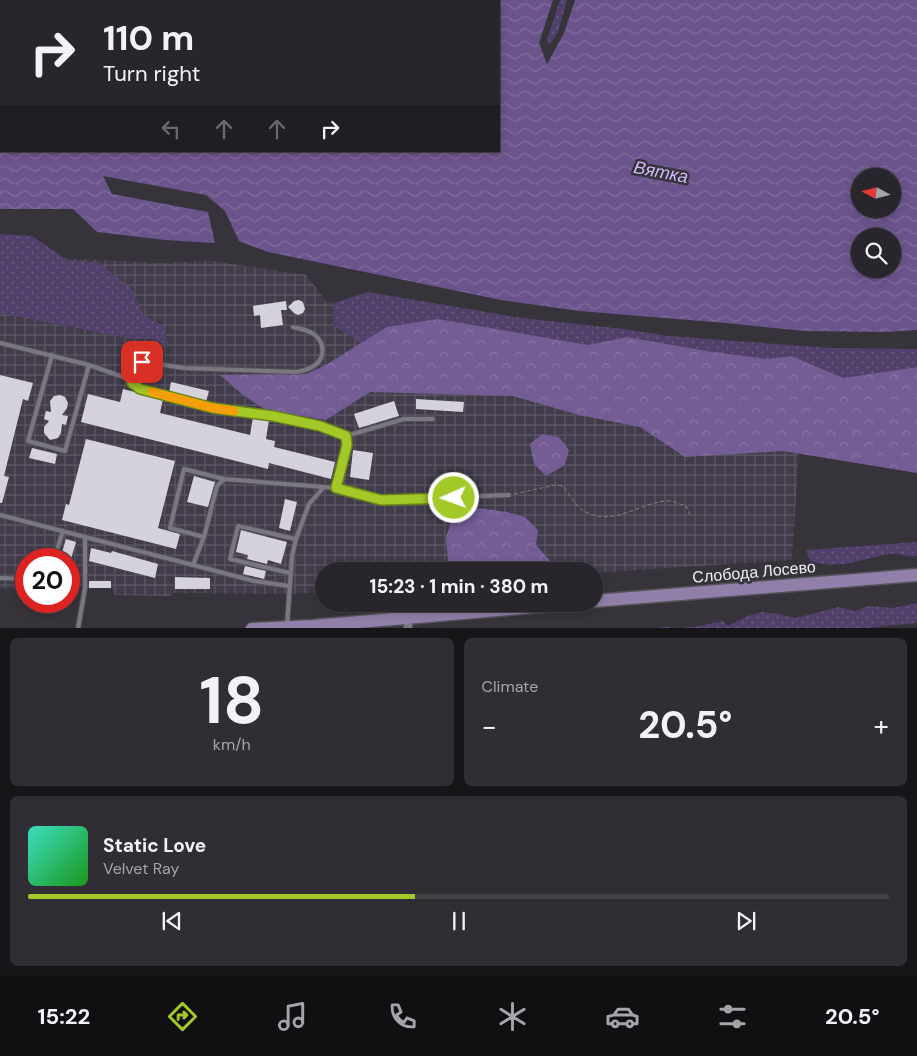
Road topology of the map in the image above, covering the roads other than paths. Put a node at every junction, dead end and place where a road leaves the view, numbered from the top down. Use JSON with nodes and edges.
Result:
{"nodes":[{"id":1,"x":293,"y":327,"type":"dead end"},
{"id":2,"x":0,"y":343,"type":"edge"},
{"id":3,"x":52,"y":356,"type":"junction"},
{"id":4,"x":89,"y":365,"type":"junction"},
{"id":5,"x":132,"y":383,"type":"junction"},
{"id":6,"x":432,"y":419,"type":"dead end"},
{"id":7,"x":346,"y":436,"type":"junction"},
{"id":8,"x":224,"y":479,"type":"junction"},
{"id":9,"x":324,"y":487,"type":"junction"},
{"id":10,"x":336,"y":488,"type":"junction"},
{"id":11,"x":509,"y":495,"type":"road end"},
{"id":12,"x":0,"y":514,"type":"edge"},
{"id":13,"x":63,"y":531,"type":"junction"},
{"id":14,"x":85,"y":537,"type":"junction"},
{"id":15,"x":204,"y":537,"type":"junction"},
{"id":16,"x":296,"y":539,"type":"junction"},
{"id":17,"x":58,"y":548,"type":"edge"},
{"id":18,"x":193,"y":565,"type":"junction"},
{"id":19,"x":290,"y":573,"type":"junction"},
{"id":20,"x":917,"y":575,"type":"edge"},
{"id":21,"x":0,"y":578,"type":"edge"},
{"id":22,"x":15,"y":579,"type":"edge"},
{"id":23,"x":289,"y":586,"type":"junction"},
{"id":24,"x":603,"y":600,"type":"edge"},
{"id":25,"x":499,"y":612,"type":"edge"},
{"id":26,"x":408,"y":623,"type":"edge"},
{"id":27,"x":78,"y":628,"type":"edge"},
{"id":28,"x":252,"y":628,"type":"edge"},
{"id":29,"x":287,"y":628,"type":"edge"}],
"edges":[{"from":1,"to":5,"type":"lane"},
{"from":2,"to":3,"type":"lane"},
{"from":3,"to":4,"type":"lane"},
{"from":3,"to":4,"type":"lane"},
{"from":4,"to":5,"type":"lane"},
{"from":5,"to":7,"type":"lane"},
{"from":6,"to":7,"type":"lane"},
{"from":7,"to":10,"type":"lane"},
{"from":8,"to":9,"type":"lane"},
{"from":8,"to":15,"type":"lane"},
{"from":8,"to":15,"type":"lane"},
{"from":9,"to":10,"type":"lane"},
{"from":9,"to":16,"type":"lane"},
{"from":10,"to":11,"type":"lane"},
{"from":12,"to":13,"type":"lane"},
{"from":13,"to":14,"type":"lane"},
{"from":13,"to":17,"type":"lane"},
{"from":14,"to":18,"type":"lane"},
{"from":14,"to":27,"type":"lane"},
{"from":15,"to":18,"type":"lane"},
{"from":16,"to":19,"type":"lane"},
{"from":16,"to":19,"type":"lane"},
{"from":18,"to":23,"type":"lane"},
{"from":19,"to":23,"type":"lane"},
{"from":20,"to":24,"type":"main road","name":"Слобода Лосево"},
{"from":21,"to":22,"type":"lane"},
{"from":23,"to":29,"type":"lane"},
{"from":25,"to":26,"type":"main road"},
{"from":26,"to":29,"type":"main road"},
{"from":28,"to":29,"type":"main road"}]}
